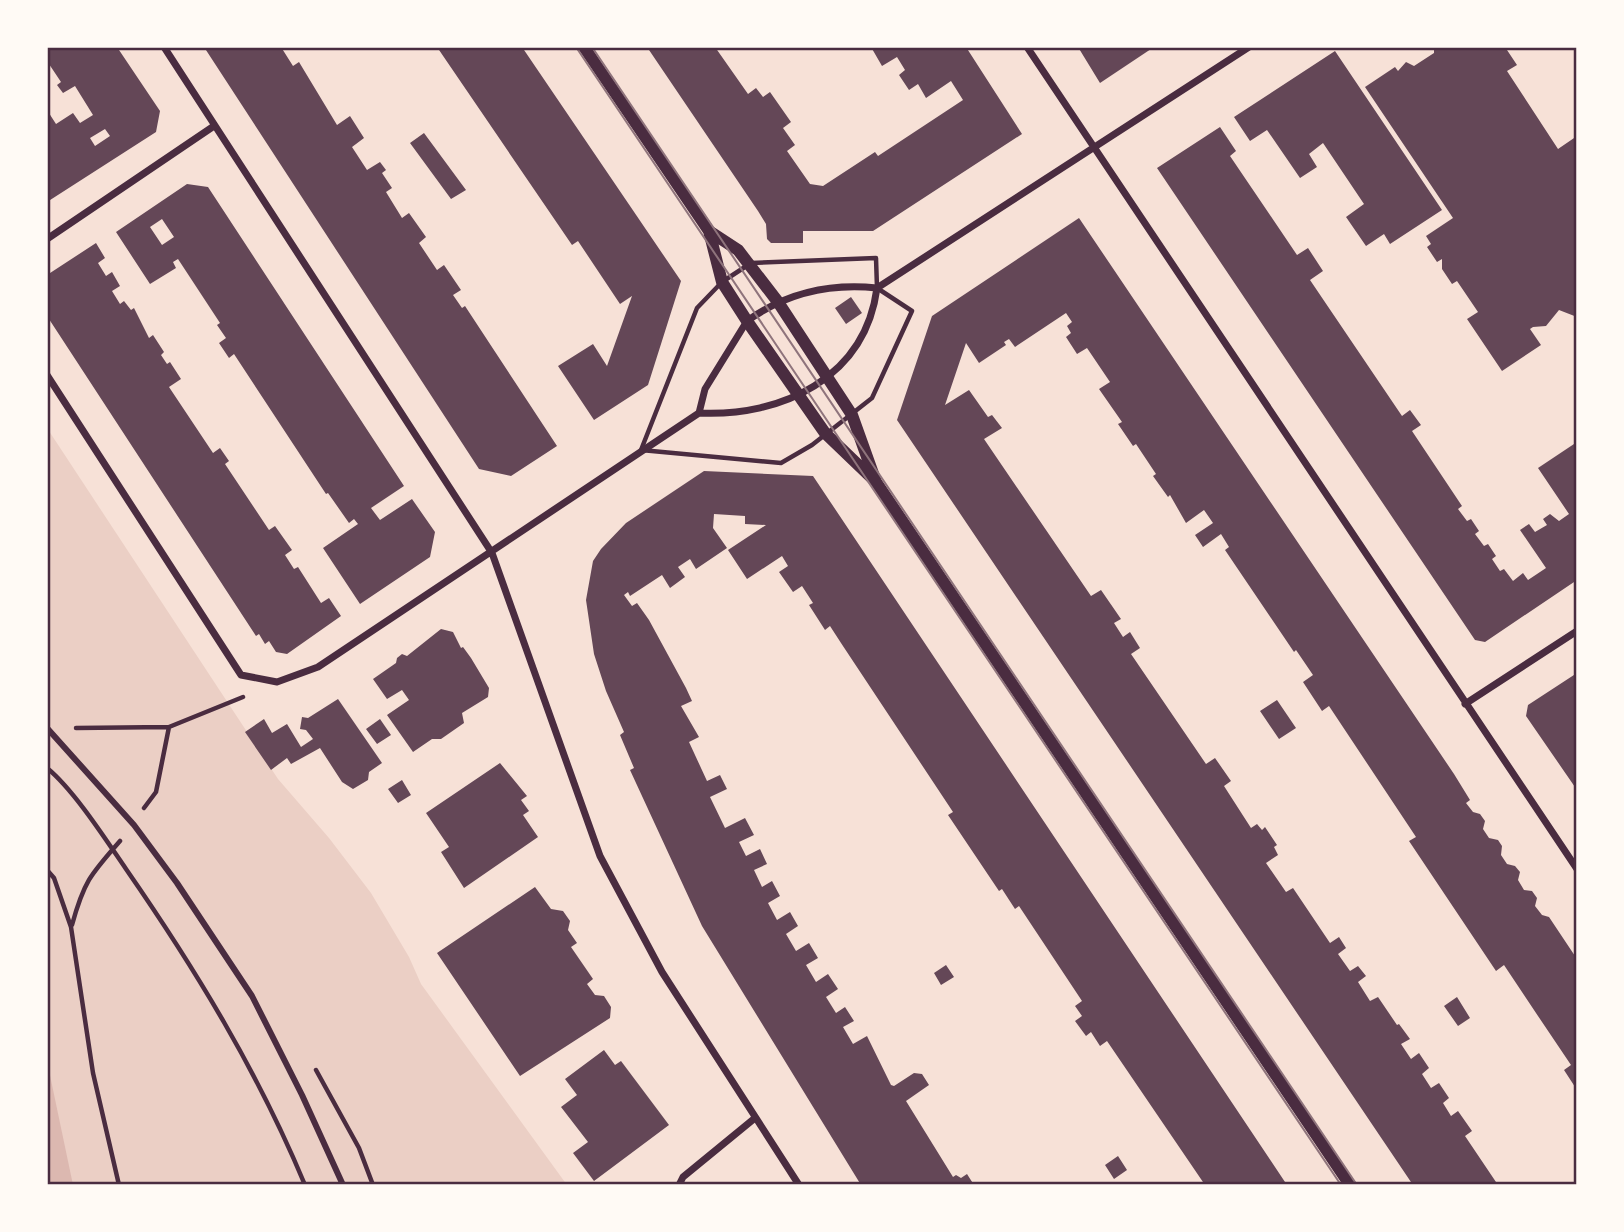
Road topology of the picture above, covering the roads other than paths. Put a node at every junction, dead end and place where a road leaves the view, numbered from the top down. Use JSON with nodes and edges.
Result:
{"nodes":[{"id":1,"x":164,"y":47,"type":"edge"},
{"id":2,"x":584,"y":47,"type":"edge"},
{"id":3,"x":1027,"y":47,"type":"edge"},
{"id":4,"x":1249,"y":47,"type":"edge"},
{"id":5,"x":214,"y":125,"type":"junction"},
{"id":6,"x":1094,"y":150,"type":"junction"},
{"id":7,"x":709,"y":231,"type":"junction"},
{"id":8,"x":47,"y":239,"type":"edge"},
{"id":9,"x":877,"y":288,"type":"junction"},
{"id":10,"x":778,"y":302,"type":"junction"},
{"id":11,"x":747,"y":321,"type":"junction"},
{"id":12,"x":47,"y":375,"type":"edge"},
{"id":13,"x":828,"y":378,"type":"junction"},
{"id":14,"x":798,"y":396,"type":"junction"},
{"id":15,"x":699,"y":413,"type":"junction"},
{"id":16,"x":876,"y":482,"type":"junction"},
{"id":17,"x":492,"y":553,"type":"junction"},
{"id":18,"x":1577,"y":631,"type":"edge"},
{"id":19,"x":1465,"y":704,"type":"junction"},
{"id":20,"x":47,"y":729,"type":"edge"},
{"id":21,"x":1577,"y":869,"type":"edge"},
{"id":22,"x":755,"y":1118,"type":"junction"},
{"id":23,"x":342,"y":1185,"type":"edge"},
{"id":24,"x":679,"y":1185,"type":"edge"},
{"id":25,"x":799,"y":1185,"type":"edge"},
{"id":26,"x":1350,"y":1185,"type":"edge"}],
"edges":[{"from":1,"to":5,"type":"street"},
{"from":2,"to":7,"type":"street"},
{"from":3,"to":6,"type":"street"},
{"from":4,"to":6,"type":"street"},
{"from":5,"to":8,"type":"street"},
{"from":5,"to":17,"type":"street"},
{"from":6,"to":9,"type":"street"},
{"from":6,"to":19,"type":"street"},
{"from":7,"to":10,"type":"street"},
{"from":7,"to":11,"type":"street"},
{"from":9,"to":10,"type":"street"},
{"from":9,"to":13,"type":"street"},
{"from":10,"to":11,"type":"street"},
{"from":10,"to":13,"type":"street"},
{"from":11,"to":14,"type":"street"},
{"from":11,"to":15,"type":"street"},
{"from":12,"to":17,"type":"street"},
{"from":13,"to":14,"type":"street"},
{"from":13,"to":16,"type":"street"},
{"from":14,"to":15,"type":"street"},
{"from":14,"to":16,"type":"street"},
{"from":15,"to":17,"type":"street"},
{"from":16,"to":26,"type":"street"},
{"from":17,"to":22,"type":"street"},
{"from":18,"to":19,"type":"street"},
{"from":19,"to":21,"type":"street"},
{"from":20,"to":23,"type":"street"},
{"from":22,"to":24,"type":"street"},
{"from":22,"to":25,"type":"street"}]}
